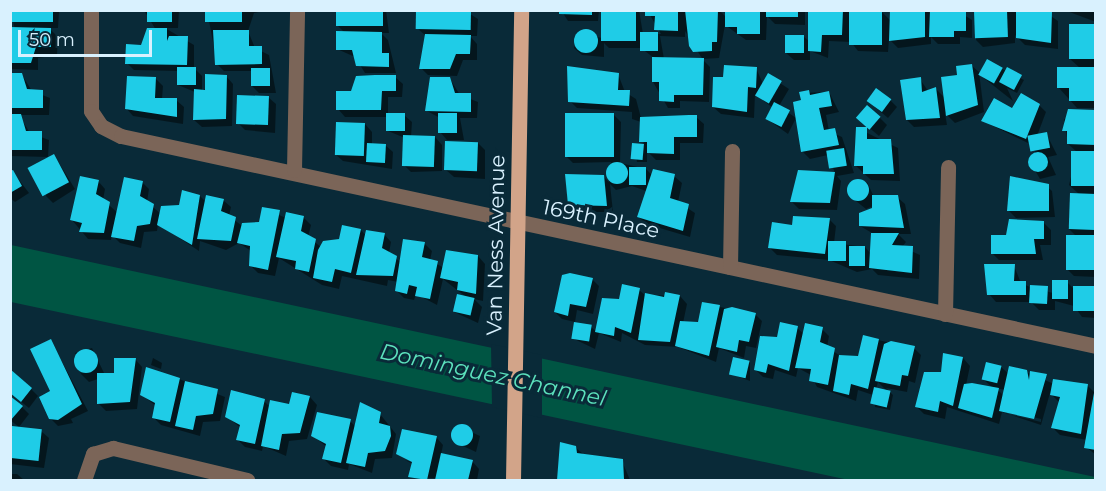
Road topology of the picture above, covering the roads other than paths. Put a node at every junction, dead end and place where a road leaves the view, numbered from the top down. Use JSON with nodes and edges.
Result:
{"nodes":[{"id":1,"x":91,"y":10,"type":"edge"},
{"id":2,"x":297,"y":10,"type":"edge"},
{"id":3,"x":521,"y":10,"type":"edge"},
{"id":4,"x":732,"y":151,"type":"dead end"},
{"id":5,"x":948,"y":167,"type":"dead end"},
{"id":6,"x":294,"y":170,"type":"junction"},
{"id":7,"x":516,"y":223,"type":"junction"},
{"id":8,"x":730,"y":267,"type":"junction"},
{"id":9,"x":945,"y":314,"type":"junction"},
{"id":10,"x":1095,"y":346,"type":"edge"},
{"id":11,"x":84,"y":480,"type":"edge"},
{"id":12,"x":247,"y":480,"type":"edge"},
{"id":13,"x":513,"y":480,"type":"edge"}],
"edges":[{"from":1,"to":6,"type":"street","name":"169th Place"},
{"from":2,"to":6,"type":"street"},
{"from":3,"to":7,"type":"main road","name":"Van Ness Avenue"},
{"from":4,"to":8,"type":"street"},
{"from":5,"to":9,"type":"street"},
{"from":6,"to":7,"type":"street","name":"169th Place"},
{"from":7,"to":8,"type":"street","name":"169th Place"},
{"from":7,"to":13,"type":"main road","name":"Van Ness Avenue"},
{"from":8,"to":9,"type":"street","name":"169th Place"},
{"from":9,"to":10,"type":"street","name":"169th Place"},
{"from":11,"to":12,"type":"street"}]}
